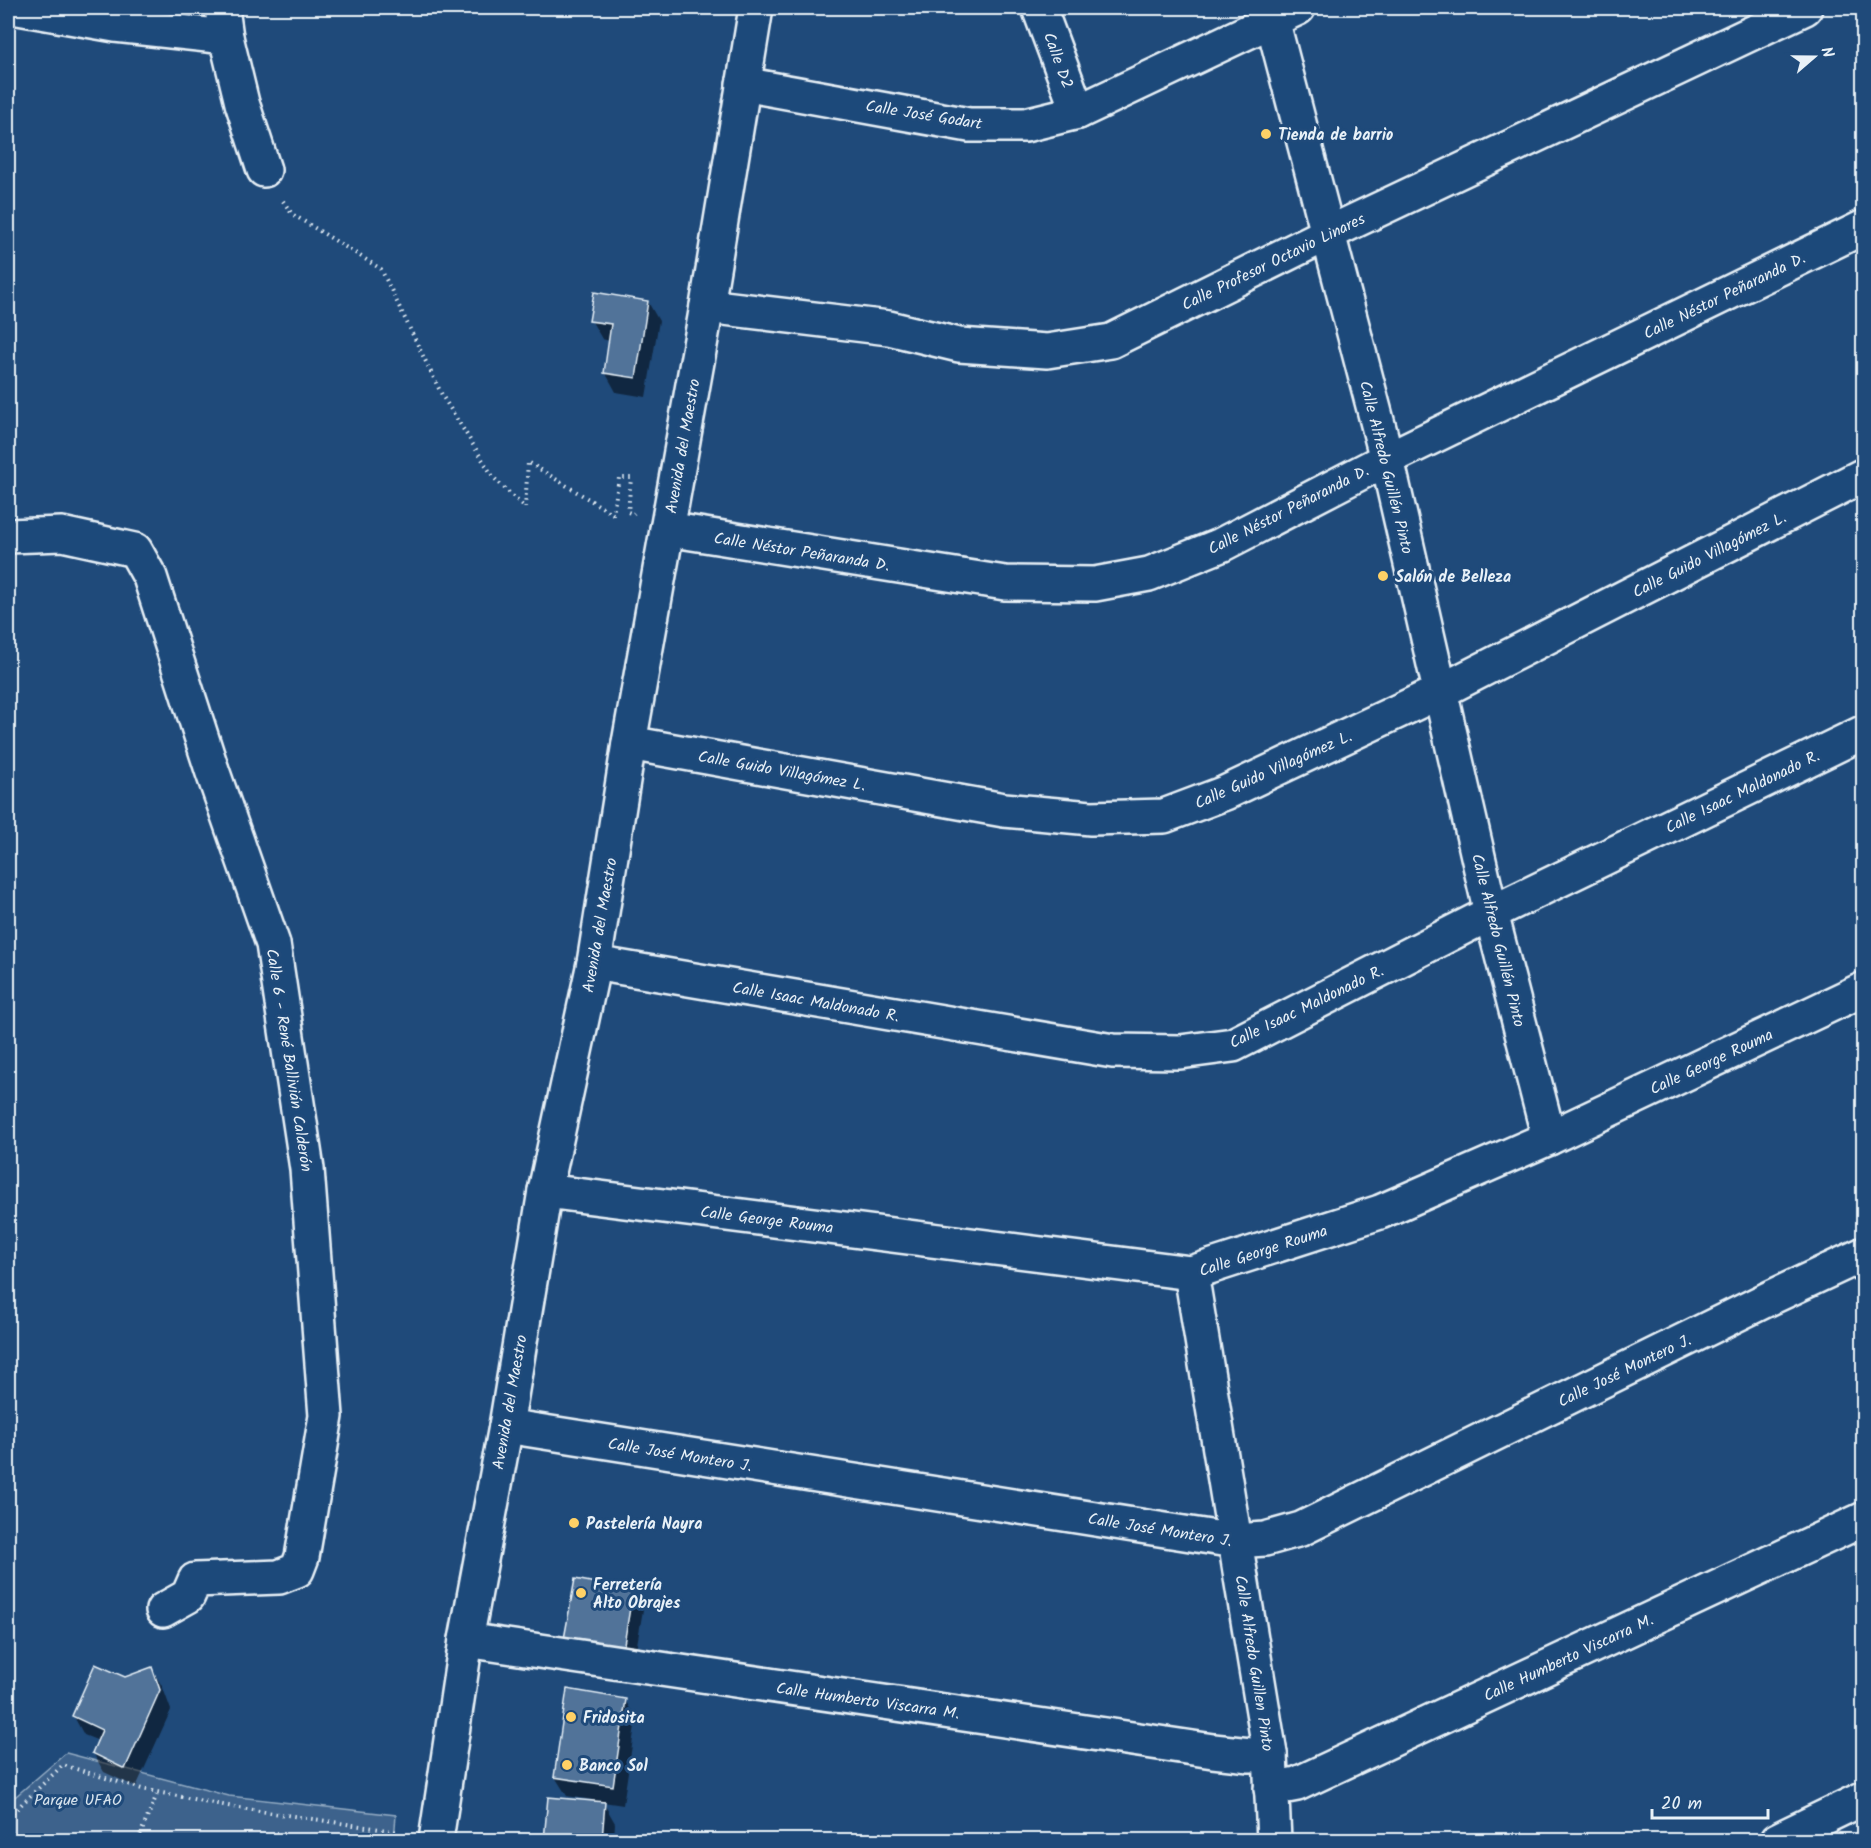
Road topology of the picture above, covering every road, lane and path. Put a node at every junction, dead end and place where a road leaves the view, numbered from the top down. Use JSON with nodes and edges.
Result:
{"nodes":[{"id":1,"x":18,"y":8,"type":"edge"},
{"id":2,"x":756,"y":8,"type":"edge"},
{"id":3,"x":1039,"y":8,"type":"edge"},
{"id":4,"x":1805,"y":8,"type":"edge"},
{"id":5,"x":1280,"y":12,"type":"edge"},
{"id":6,"x":224,"y":22,"type":"edge"},
{"id":7,"x":743,"y":84,"type":"junction"},
{"id":8,"x":1078,"y":112,"type":"junction"},
{"id":9,"x":264,"y":171,"type":"joint"},
{"id":10,"x":1863,"y":227,"type":"edge"},
{"id":11,"x":1329,"y":233,"type":"junction"},
{"id":12,"x":707,"y":306,"type":"junction"},
{"id":13,"x":1387,"y":459,"type":"junction"},
{"id":14,"x":1863,"y":475,"type":"edge"},
{"id":15,"x":635,"y":505,"type":"dead end"},
{"id":16,"x":667,"y":530,"type":"junction"},
{"id":17,"x":8,"y":536,"type":"edge"},
{"id":18,"x":1441,"y":691,"type":"junction"},
{"id":19,"x":1863,"y":732,"type":"edge"},
{"id":20,"x":629,"y":743,"type":"junction"},
{"id":21,"x":1491,"y":913,"type":"junction"},
{"id":22,"x":594,"y":963,"type":"junction"},
{"id":23,"x":1863,"y":989,"type":"edge"},
{"id":24,"x":1549,"y":1138,"type":"junction"},
{"id":25,"x":545,"y":1191,"type":"junction"},
{"id":26,"x":1863,"y":1254,"type":"edge"},
{"id":27,"x":1191,"y":1273,"type":"junction"},
{"id":28,"x":506,"y":1426,"type":"junction"},
{"id":29,"x":1863,"y":1519,"type":"edge"},
{"id":30,"x":1235,"y":1541,"type":"junction"},
{"id":31,"x":163,"y":1610,"type":"dead end"},
{"id":32,"x":466,"y":1640,"type":"junction"},
{"id":33,"x":1270,"y":1754,"type":"junction"},
{"id":34,"x":1271,"y":1788,"type":"junction"},
{"id":35,"x":158,"y":1792,"type":"junction"},
{"id":36,"x":1863,"y":1798,"type":"edge"},
{"id":37,"x":8,"y":1817,"type":"edge"},
{"id":38,"x":436,"y":1839,"type":"edge"},
{"id":39,"x":138,"y":1840,"type":"edge"},
{"id":40,"x":1274,"y":1840,"type":"edge"},
{"id":41,"x":1777,"y":1840,"type":"edge"}],
"edges":[{"from":1,"to":6,"type":"street"},
{"from":2,"to":7,"type":"street","name":"Avenida del Maestro"},
{"from":3,"to":8,"type":"street","name":"Calle D2"},
{"from":4,"to":11,"type":"street","name":"Calle Profesor Octavio Linares"},
{"from":5,"to":8,"type":"street","name":"Calle José Godart"},
{"from":5,"to":11,"type":"street","name":"Calle Alfredo Guillén Pinto"},
{"from":6,"to":9,"type":"street"},
{"from":7,"to":8,"type":"street","name":"Calle José Godart"},
{"from":7,"to":12,"type":"street","name":"Avenida del Maestro"},
{"from":9,"to":15,"type":"path"},
{"from":10,"to":13,"type":"street","name":"Calle Néstor Peñaranda D."},
{"from":11,"to":12,"type":"street","name":"Calle Profesor Octavio Linares"},
{"from":11,"to":13,"type":"street","name":"Calle Alfredo Guillén Pinto"},
{"from":12,"to":16,"type":"street","name":"Avenida del Maestro"},
{"from":13,"to":16,"type":"street","name":"Calle Néstor Peñaranda D."},
{"from":13,"to":18,"type":"street","name":"Calle Alfredo Guillén Pinto"},
{"from":14,"to":18,"type":"street","name":"Calle Guido Villagómez L."},
{"from":16,"to":20,"type":"street","name":"Avenida del Maestro"},
{"from":17,"to":31,"type":"street","name":"Calle 6 - René Ballivián Calderón"},
{"from":18,"to":20,"type":"street","name":"Calle Guido Villagómez L."},
{"from":18,"to":21,"type":"street","name":"Calle Alfredo Guillén Pinto"},
{"from":19,"to":21,"type":"street","name":"Calle Isaac Maldonado R."},
{"from":20,"to":22,"type":"street","name":"Avenida del Maestro"},
{"from":21,"to":22,"type":"street","name":"Calle Isaac Maldonado R."},
{"from":21,"to":24,"type":"street","name":"Calle Alfredo Guillén Pinto"},
{"from":22,"to":25,"type":"street","name":"Avenida del Maestro"},
{"from":23,"to":24,"type":"street","name":"Calle George Rouma"},
{"from":24,"to":27,"type":"street","name":"Calle George Rouma"},
{"from":25,"to":27,"type":"street","name":"Calle George Rouma"},
{"from":25,"to":28,"type":"street","name":"Avenida del Maestro"},
{"from":26,"to":30,"type":"street","name":"Calle José Montero J."},
{"from":27,"to":30,"type":"street","name":"Calle Alfredo Guillen Pinto"},
{"from":28,"to":30,"type":"street","name":"Calle José Montero J."},
{"from":28,"to":32,"type":"street","name":"Avenida del Maestro"},
{"from":29,"to":34,"type":"street","name":"Calle Humberto Viscarra M."},
{"from":30,"to":33,"type":"street","name":"Calle Alfredo Guillen Pinto"},
{"from":32,"to":33,"type":"street","name":"Calle Humberto Viscarra M."},
{"from":32,"to":38,"type":"street","name":"Avenida del Maestro"},
{"from":33,"to":34,"type":"street","name":"Calle Alfredo Guillen Pinto"},
{"from":34,"to":40,"type":"street","name":"Calle Alfredo Guillen Pinto"},
{"from":35,"to":37,"type":"path"},
{"from":35,"to":38,"type":"path"},
{"from":35,"to":39,"type":"path"},
{"from":36,"to":41,"type":"street"}]}
